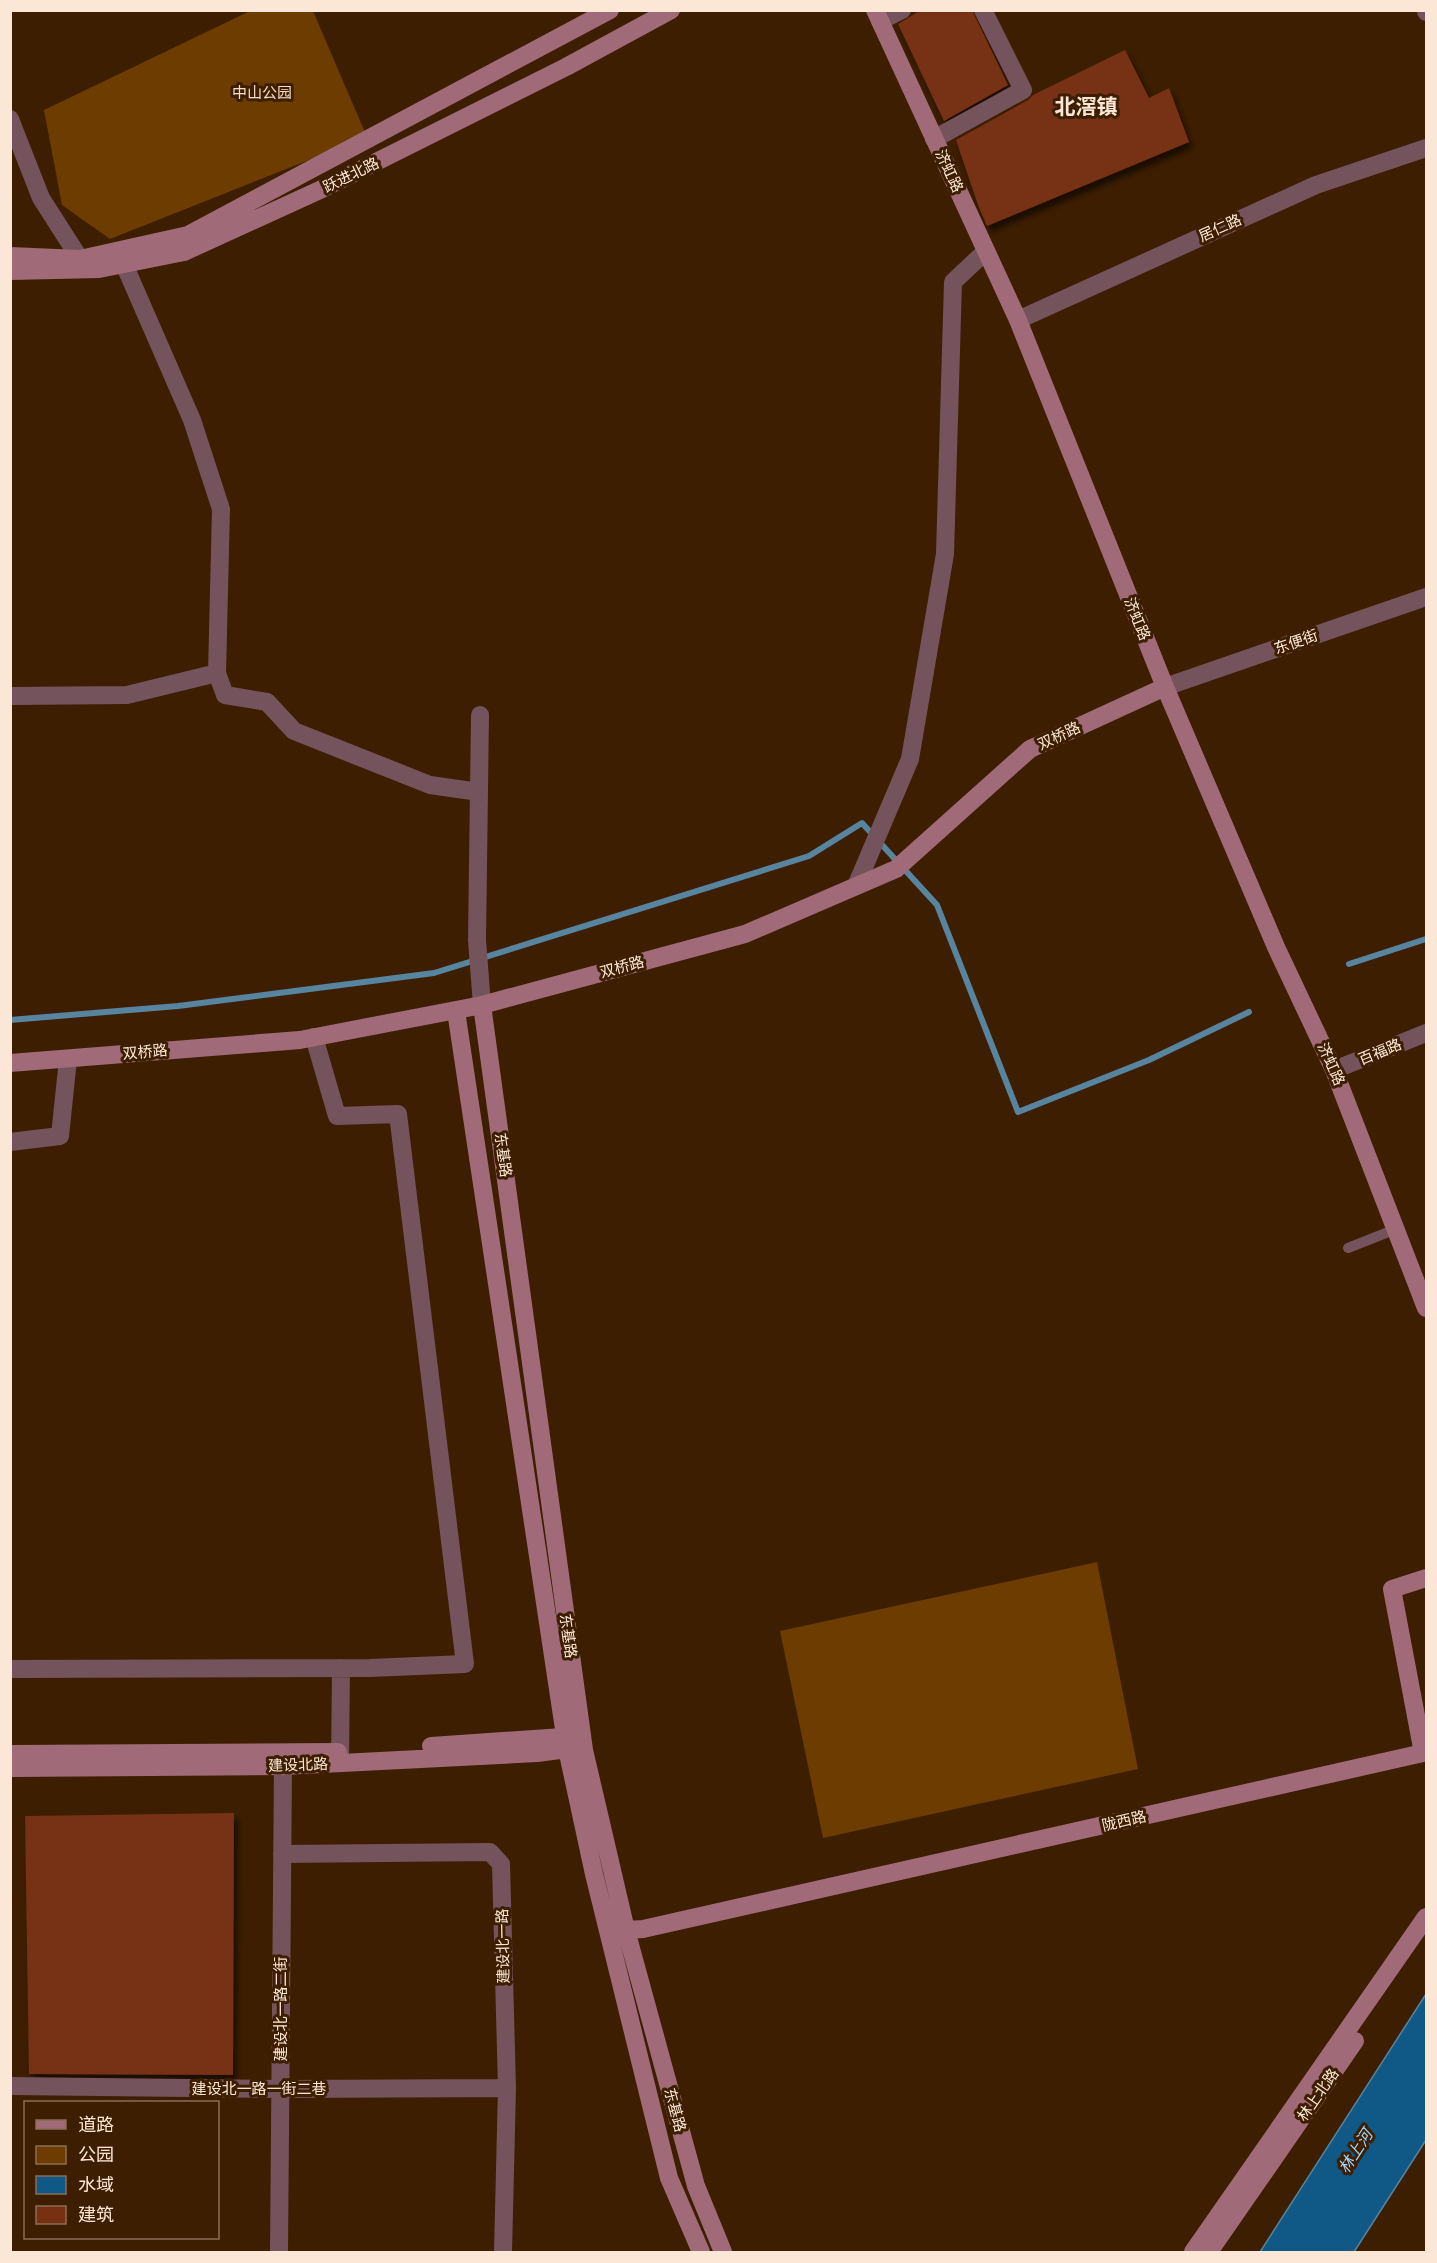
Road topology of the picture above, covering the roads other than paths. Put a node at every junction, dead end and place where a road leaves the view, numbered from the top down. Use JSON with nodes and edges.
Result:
{"nodes":[{"id":1,"x":610,"y":10,"type":"edge"},
{"id":2,"x":671,"y":10,"type":"edge"},
{"id":3,"x":902,"y":10,"type":"edge"},
{"id":4,"x":983,"y":10,"type":"edge"},
{"id":5,"x":877,"y":16,"type":"edge"},
{"id":6,"x":10,"y":119,"type":"edge"},
{"id":7,"x":934,"y":139,"type":"junction"},
{"id":8,"x":1426,"y":148,"type":"edge"},
{"id":9,"x":986,"y":251,"type":"junction"},
{"id":10,"x":10,"y":256,"type":"edge"},
{"id":11,"x":80,"y":259,"type":"junction"},
{"id":12,"x":124,"y":264,"type":"junction"},
{"id":13,"x":10,"y":271,"type":"edge"},
{"id":14,"x":1018,"y":320,"type":"junction"},
{"id":15,"x":1426,"y":597,"type":"edge"},
{"id":16,"x":217,"y":673,"type":"junction"},
{"id":17,"x":1165,"y":687,"type":"junction"},
{"id":18,"x":10,"y":696,"type":"edge"},
{"id":19,"x":480,"y":715,"type":"dead end"},
{"id":20,"x":479,"y":792,"type":"junction"},
{"id":21,"x":856,"y":886,"type":"junction"},
{"id":22,"x":482,"y":1005,"type":"junction"},
{"id":23,"x":456,"y":1011,"type":"junction"},
{"id":24,"x":1426,"y":1034,"type":"edge"},
{"id":25,"x":314,"y":1037,"type":"junction"},
{"id":26,"x":68,"y":1059,"type":"junction"},
{"id":27,"x":10,"y":1063,"type":"edge"},
{"id":28,"x":1334,"y":1070,"type":"junction"},
{"id":29,"x":10,"y":1142,"type":"edge"},
{"id":30,"x":1396,"y":1229,"type":"junction"},
{"id":31,"x":1347,"y":1248,"type":"dead end"},
{"id":32,"x":1426,"y":1281,"type":"edge"},
{"id":33,"x":1426,"y":1308,"type":"edge"},
{"id":34,"x":1426,"y":1578,"type":"edge"},
{"id":35,"x":341,"y":1668,"type":"junction"},
{"id":36,"x":10,"y":1669,"type":"edge"},
{"id":37,"x":575,"y":1743,"type":"junction"},
{"id":38,"x":10,"y":1754,"type":"edge"},
{"id":39,"x":340,"y":1757,"type":"junction"},
{"id":40,"x":283,"y":1766,"type":"junction"},
{"id":41,"x":10,"y":1768,"type":"edge"},
{"id":42,"x":282,"y":1854,"type":"junction"},
{"id":43,"x":1426,"y":1917,"type":"edge"},
{"id":44,"x":626,"y":1930,"type":"junction"},
{"id":45,"x":1426,"y":1938,"type":"edge"},
{"id":46,"x":10,"y":2086,"type":"edge"},
{"id":47,"x":507,"y":2088,"type":"junction"},
{"id":48,"x":280,"y":2089,"type":"junction"},
{"id":49,"x":279,"y":2253,"type":"edge"},
{"id":50,"x":503,"y":2253,"type":"edge"},
{"id":51,"x":701,"y":2253,"type":"edge"},
{"id":52,"x":723,"y":2253,"type":"edge"},
{"id":53,"x":1193,"y":2253,"type":"edge"},
{"id":54,"x":1209,"y":2253,"type":"edge"}],
"edges":[{"from":1,"to":11,"type":"street","name":"跃进北路"},
{"from":2,"to":12,"type":"street","name":"跃进北路"},
{"from":3,"to":5,"type":"street"},
{"from":4,"to":7,"type":"street"},
{"from":5,"to":7,"type":"street","name":"济虹路"},
{"from":6,"to":11,"type":"street"},
{"from":7,"to":9,"type":"street","name":"济虹路"},
{"from":8,"to":14,"type":"street","name":"居仁路"},
{"from":9,"to":14,"type":"street","name":"济虹路"},
{"from":9,"to":21,"type":"street"},
{"from":10,"to":11,"type":"street","name":"跃进北路"},
{"from":12,"to":13,"type":"street","name":"跃进北路"},
{"from":12,"to":16,"type":"street"},
{"from":14,"to":17,"type":"street","name":"济虹路"},
{"from":15,"to":17,"type":"street","name":"东便街"},
{"from":16,"to":18,"type":"street"},
{"from":16,"to":20,"type":"street"},
{"from":17,"to":21,"type":"street","name":"双桥路"},
{"from":17,"to":28,"type":"street","name":"济虹路"},
{"from":19,"to":20,"type":"street"},
{"from":20,"to":22,"type":"street"},
{"from":21,"to":22,"type":"street","name":"双桥路"},
{"from":22,"to":23,"type":"street","name":"双桥路"},
{"from":22,"to":37,"type":"street","name":"东基路"},
{"from":23,"to":25,"type":"street","name":"双桥路"},
{"from":23,"to":37,"type":"street","name":"东基路"},
{"from":24,"to":28,"type":"street","name":"百福路"},
{"from":25,"to":26,"type":"street","name":"双桥路"},
{"from":25,"to":35,"type":"street"},
{"from":26,"to":27,"type":"street","name":"双桥路"},
{"from":26,"to":29,"type":"street"},
{"from":28,"to":30,"type":"street","name":"济虹路"},
{"from":30,"to":31,"type":"lane"},
{"from":30,"to":32,"type":"street","name":"济虹路"},
{"from":30,"to":33,"type":"street","name":"济虹路"},
{"from":34,"to":44,"type":"street","name":"陇西路"},
{"from":35,"to":36,"type":"street"},
{"from":35,"to":39,"type":"street"},
{"from":37,"to":39,"type":"street","name":"建设北路"},
{"from":37,"to":44,"type":"street","name":"东基路"},
{"from":37,"to":51,"type":"street","name":"东基路"},
{"from":38,"to":39,"type":"street","name":"建设北路"},
{"from":39,"to":40,"type":"street","name":"建设北路"},
{"from":40,"to":41,"type":"street","name":"建设北路"},
{"from":40,"to":42,"type":"street","name":"建设北一路二街"},
{"from":42,"to":47,"type":"street","name":"建设北一路"},
{"from":42,"to":48,"type":"street","name":"建设北一路二街"},
{"from":43,"to":53,"type":"street"},
{"from":44,"to":52,"type":"street","name":"东基路"},
{"from":45,"to":54,"type":"street","name":"林上北路"},
{"from":46,"to":48,"type":"street","name":"建设北一路一街二巷"},
{"from":47,"to":48,"type":"street","name":"建设北一路一街二巷"},
{"from":47,"to":50,"type":"street","name":"建设北一路"},
{"from":48,"to":49,"type":"street","name":"建设北一路二街"}]}
